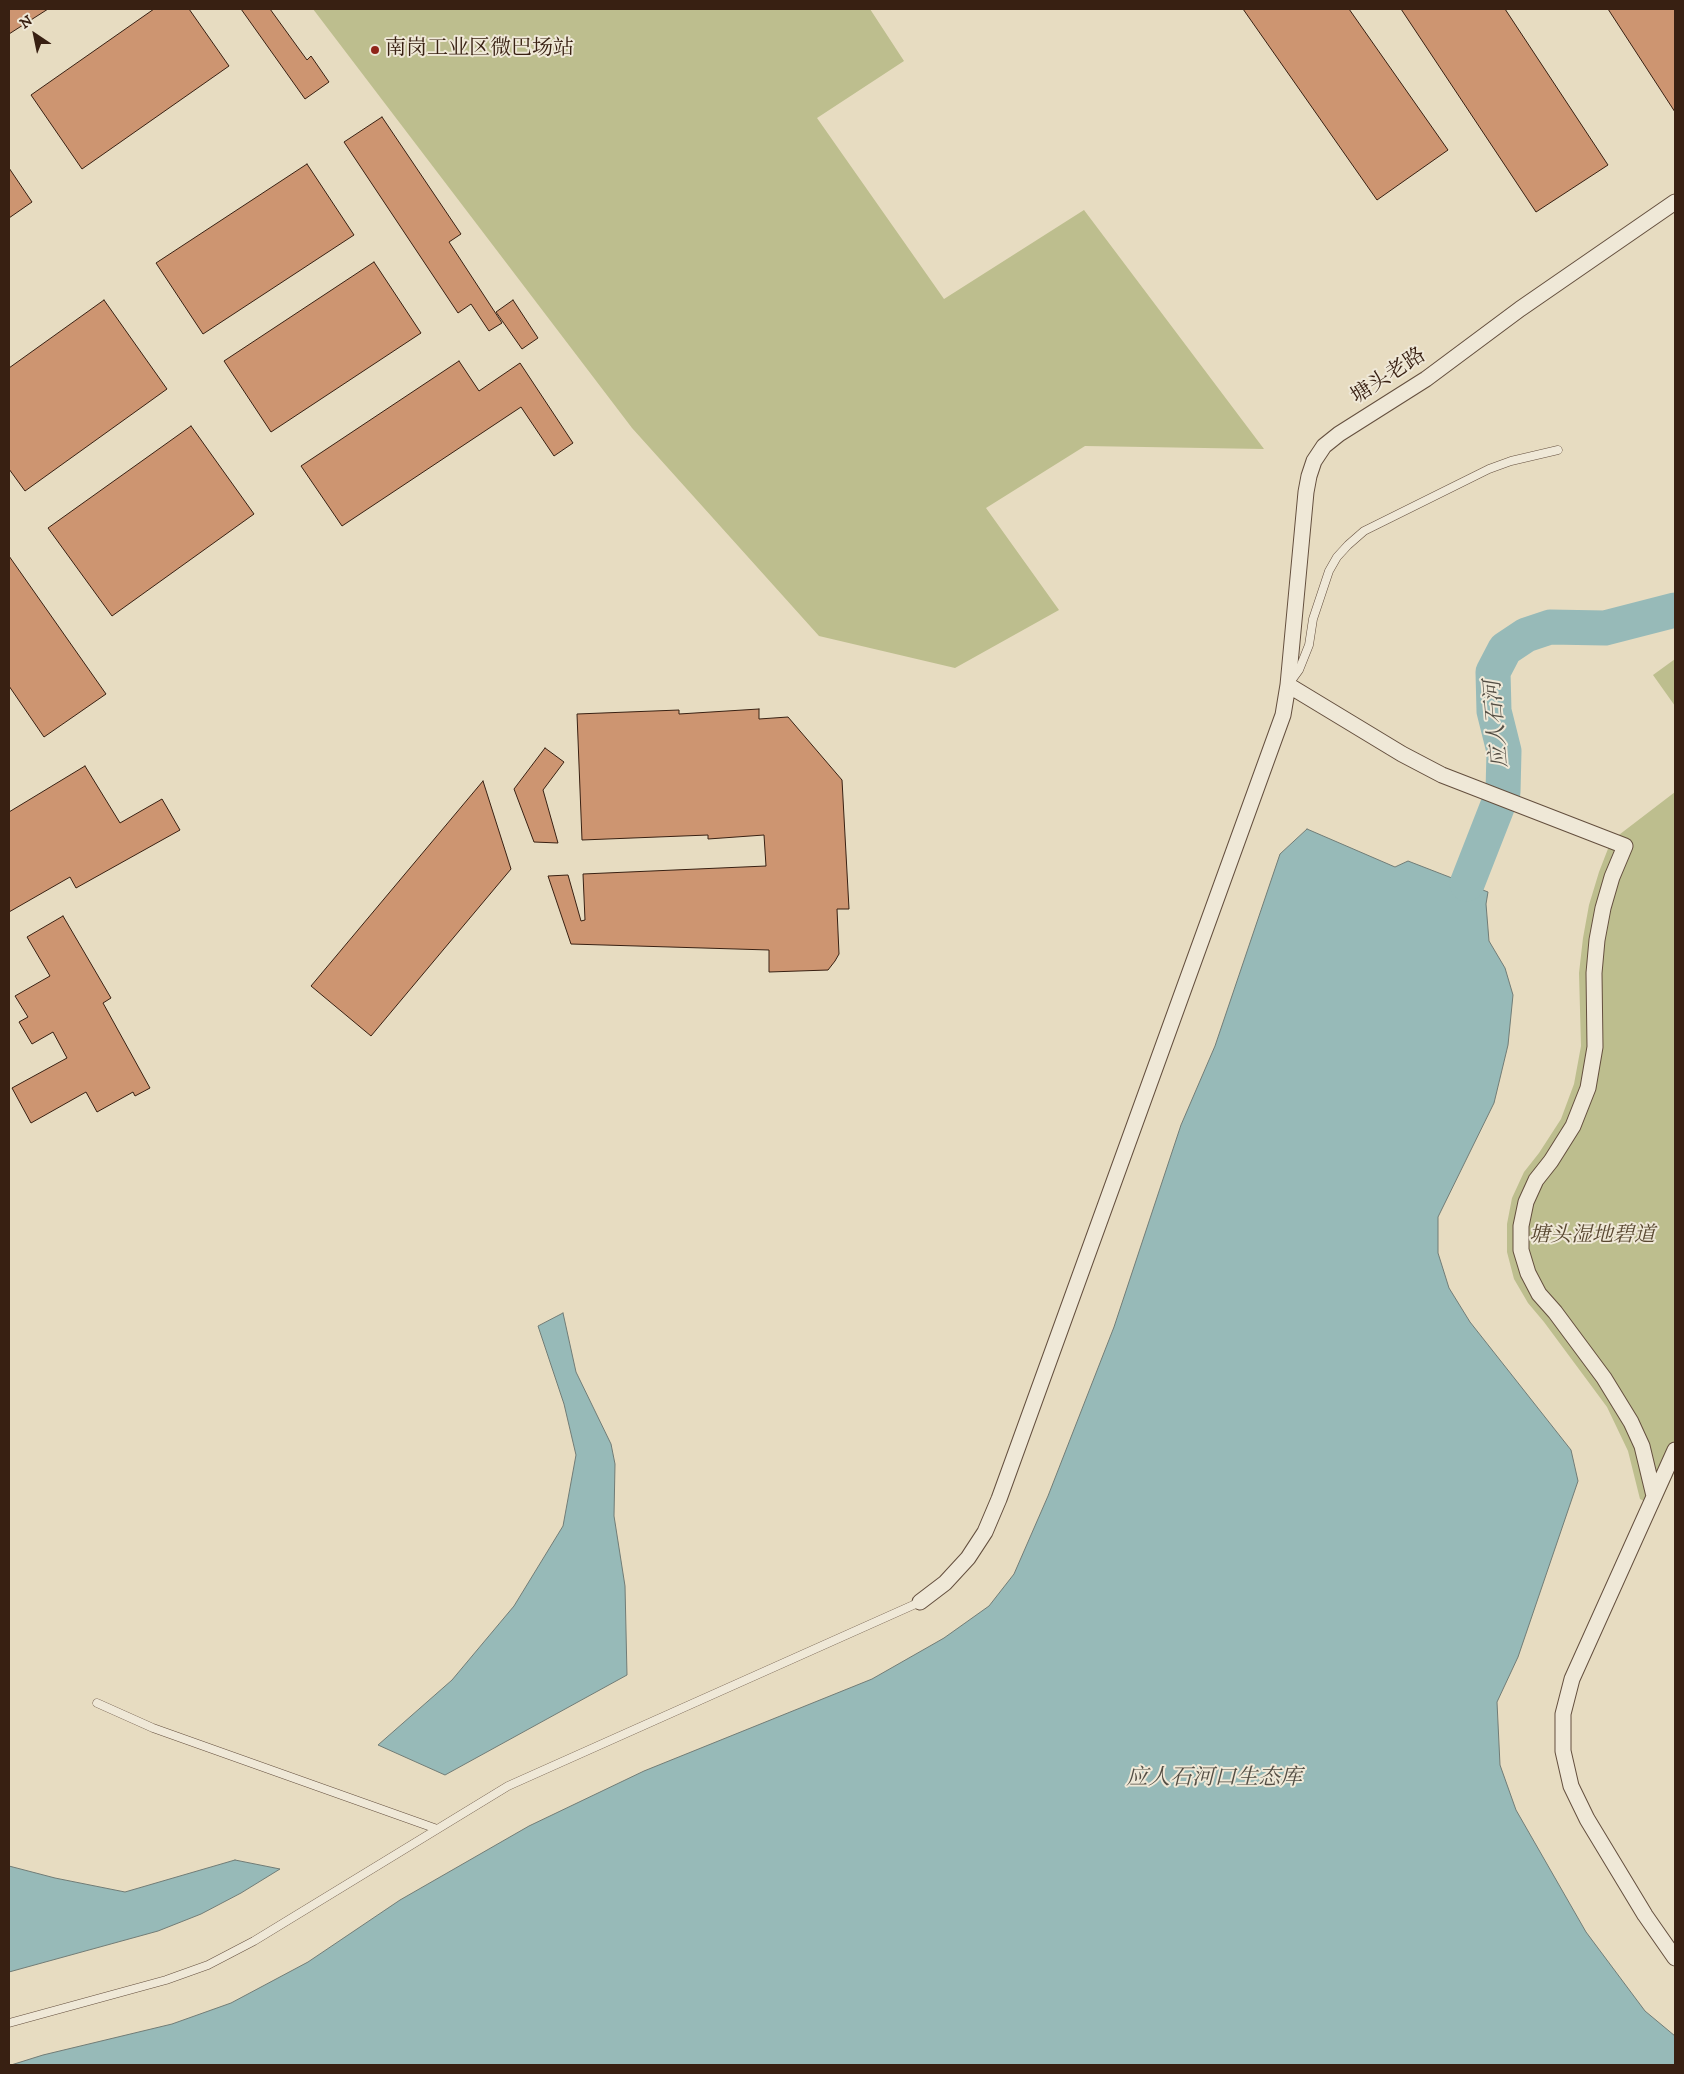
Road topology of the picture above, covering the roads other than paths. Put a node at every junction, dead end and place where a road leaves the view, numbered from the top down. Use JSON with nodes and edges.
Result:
{"nodes":[{"id":1,"x":1675,"y":202,"type":"edge"},
{"id":2,"x":1558,"y":450,"type":"dead end"},
{"id":3,"x":1288,"y":685,"type":"junction"},
{"id":4,"x":1675,"y":1450,"type":"edge"},
{"id":5,"x":1654,"y":1496,"type":"junction"},
{"id":6,"x":920,"y":1602,"type":"joint"},
{"id":7,"x":97,"y":1703,"type":"dead end"},
{"id":8,"x":437,"y":1828,"type":"junction"},
{"id":9,"x":1675,"y":1958,"type":"edge"},
{"id":10,"x":9,"y":2023,"type":"edge"}],
"edges":[{"from":1,"to":3,"type":"street","name":"塘头老路"},
{"from":2,"to":3,"type":"lane"},
{"from":3,"to":5,"type":"street"},
{"from":3,"to":6,"type":"street","name":"塘头老路"},
{"from":4,"to":5,"type":"street"},
{"from":5,"to":9,"type":"street"},
{"from":6,"to":8,"type":"lane"},
{"from":7,"to":8,"type":"lane"},
{"from":8,"to":10,"type":"lane"}]}
